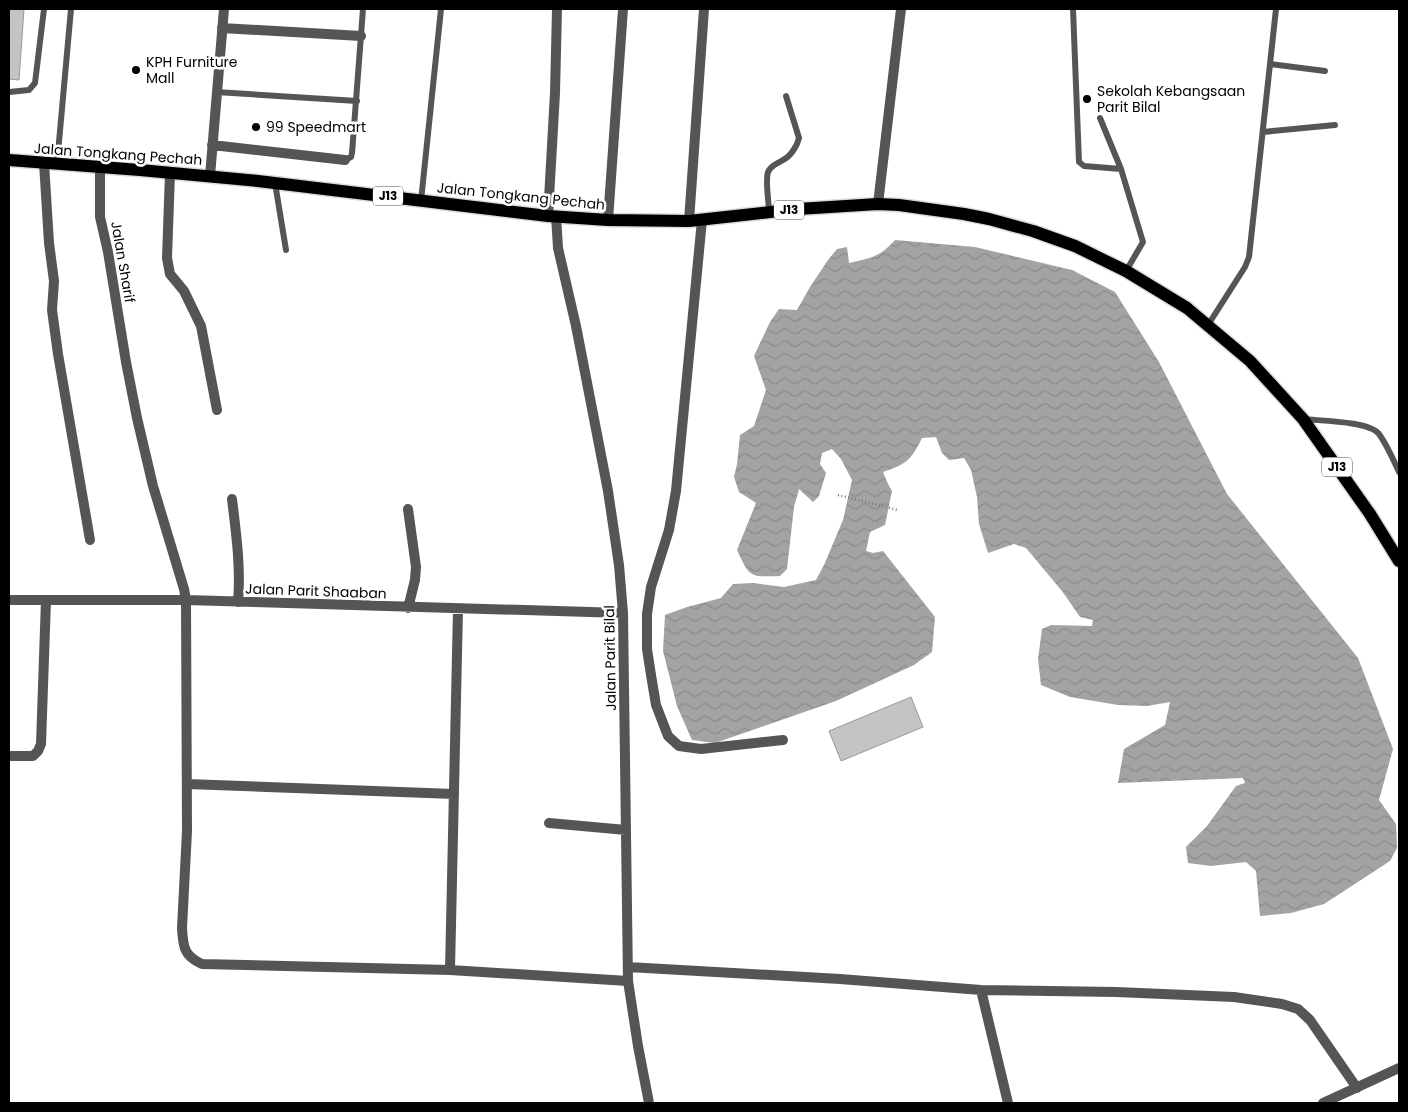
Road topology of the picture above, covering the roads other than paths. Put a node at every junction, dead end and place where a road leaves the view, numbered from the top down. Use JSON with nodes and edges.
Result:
{"nodes":[{"id":1,"x":44,"y":9,"type":"edge"},
{"id":2,"x":71,"y":9,"type":"edge"},
{"id":3,"x":224,"y":9,"type":"edge"},
{"id":4,"x":363,"y":9,"type":"edge"},
{"id":5,"x":441,"y":9,"type":"edge"},
{"id":6,"x":557,"y":9,"type":"edge"},
{"id":7,"x":623,"y":9,"type":"edge"},
{"id":8,"x":704,"y":9,"type":"edge"},
{"id":9,"x":901,"y":9,"type":"edge"},
{"id":10,"x":1073,"y":9,"type":"edge"},
{"id":11,"x":1276,"y":9,"type":"edge"},
{"id":12,"x":222,"y":28,"type":"junction"},
{"id":13,"x":361,"y":36,"type":"junction"},
{"id":14,"x":1270,"y":64,"type":"junction"},
{"id":15,"x":1325,"y":70,"type":"dead end"},
{"id":16,"x":9,"y":92,"type":"edge"},
{"id":17,"x":216,"y":92,"type":"junction"},
{"id":18,"x":786,"y":96,"type":"dead end"},
{"id":19,"x":357,"y":100,"type":"junction"},
{"id":20,"x":1100,"y":118,"type":"dead end"},
{"id":21,"x":1335,"y":125,"type":"dead end"},
{"id":22,"x":1263,"y":132,"type":"junction"},
{"id":23,"x":212,"y":147,"type":"junction"},
{"id":24,"x":9,"y":160,"type":"edge"},
{"id":25,"x":345,"y":160,"type":"joint"},
{"id":26,"x":44,"y":163,"type":"junction"},
{"id":27,"x":57,"y":164,"type":"junction"},
{"id":28,"x":100,"y":167,"type":"junction"},
{"id":29,"x":1121,"y":170,"type":"junction"},
{"id":30,"x":170,"y":173,"type":"junction"},
{"id":31,"x":210,"y":176,"type":"junction"},
{"id":32,"x":275,"y":183,"type":"junction"},
{"id":33,"x":422,"y":201,"type":"junction"},
{"id":34,"x":878,"y":204,"type":"junction"},
{"id":35,"x":769,"y":212,"type":"junction"},
{"id":36,"x":552,"y":216,"type":"junction"},
{"id":37,"x":608,"y":220,"type":"junction"},
{"id":38,"x":695,"y":220,"type":"junction"},
{"id":39,"x":286,"y":250,"type":"dead end"},
{"id":40,"x":1126,"y":271,"type":"junction"},
{"id":41,"x":1208,"y":324,"type":"junction"},
{"id":42,"x":217,"y":410,"type":"dead end"},
{"id":43,"x":1303,"y":419,"type":"junction"},
{"id":44,"x":1399,"y":472,"type":"edge"},
{"id":45,"x":232,"y":499,"type":"dead end"},
{"id":46,"x":408,"y":509,"type":"dead end"},
{"id":47,"x":90,"y":540,"type":"dead end"},
{"id":48,"x":1398,"y":554,"type":"edge"},
{"id":49,"x":185,"y":594,"type":"junction"},
{"id":50,"x":239,"y":596,"type":"junction"},
{"id":51,"x":9,"y":600,"type":"edge"},
{"id":52,"x":46,"y":600,"type":"junction"},
{"id":53,"x":410,"y":602,"type":"junction"},
{"id":54,"x":458,"y":609,"type":"junction"},
{"id":55,"x":623,"y":613,"type":"junction"},
{"id":56,"x":783,"y":740,"type":"dead end"},
{"id":57,"x":9,"y":756,"type":"edge"},
{"id":58,"x":187,"y":784,"type":"junction"},
{"id":59,"x":454,"y":794,"type":"junction"},
{"id":60,"x":549,"y":823,"type":"dead end"},
{"id":61,"x":626,"y":830,"type":"junction"},
{"id":62,"x":628,"y":967,"type":"junction"},
{"id":63,"x":450,"y":970,"type":"junction"},
{"id":64,"x":628,"y":981,"type":"junction"},
{"id":65,"x":982,"y":990,"type":"junction"},
{"id":66,"x":1399,"y":1068,"type":"edge"},
{"id":67,"x":1357,"y":1088,"type":"junction"},
{"id":68,"x":649,"y":1103,"type":"edge"},
{"id":69,"x":1008,"y":1103,"type":"edge"},
{"id":70,"x":1323,"y":1103,"type":"edge"}],
"edges":[{"from":1,"to":16,"type":"lane"},
{"from":2,"to":27,"type":"lane"},
{"from":3,"to":12,"type":"street"},
{"from":4,"to":13,"type":"lane"},
{"from":5,"to":33,"type":"lane"},
{"from":6,"to":36,"type":"street","name":"Jalan Parit Bilal"},
{"from":7,"to":37,"type":"street"},
{"from":8,"to":38,"type":"street"},
{"from":9,"to":34,"type":"street"},
{"from":10,"to":29,"type":"lane"},
{"from":11,"to":14,"type":"lane"},
{"from":12,"to":13,"type":"street"},
{"from":12,"to":17,"type":"street"},
{"from":13,"to":19,"type":"lane"},
{"from":14,"to":15,"type":"lane"},
{"from":14,"to":22,"type":"lane"},
{"from":17,"to":19,"type":"lane"},
{"from":17,"to":23,"type":"street"},
{"from":18,"to":35,"type":"lane"},
{"from":19,"to":25,"type":"lane"},
{"from":20,"to":29,"type":"lane"},
{"from":21,"to":22,"type":"lane"},
{"from":22,"to":41,"type":"lane"},
{"from":23,"to":25,"type":"street"},
{"from":23,"to":31,"type":"street"},
{"from":24,"to":26,"type":"main road","name":"Jalan Tongkang Pechah","number":"J13"},
{"from":26,"to":27,"type":"main road","name":"Jalan Tongkang Pechah","number":"J13"},
{"from":26,"to":47,"type":"street"},
{"from":27,"to":28,"type":"main road","name":"Jalan Tongkang Pechah","number":"J13"},
{"from":28,"to":30,"type":"main road","name":"Jalan Tongkang Pechah","number":"J13"},
{"from":28,"to":49,"type":"street","name":"Jalan Sharif"},
{"from":29,"to":40,"type":"lane"},
{"from":30,"to":31,"type":"main road","name":"Jalan Tongkang Pechah","number":"J13"},
{"from":30,"to":42,"type":"street"},
{"from":31,"to":32,"type":"main road","name":"Jalan Tongkang Pechah","number":"J13"},
{"from":32,"to":33,"type":"main road","name":"Jalan Tongkang Pechah","number":"J13"},
{"from":32,"to":39,"type":"lane"},
{"from":33,"to":36,"type":"main road","name":"Jalan Tongkang Pechah","number":"J13"},
{"from":34,"to":35,"type":"main road","name":"Jalan Tongkang Pechah","number":"J13"},
{"from":34,"to":40,"type":"main road","name":"Jalan Tongkang Pechah","number":"J13"},
{"from":35,"to":38,"type":"main road","name":"Jalan Tongkang Pechah","number":"J13"},
{"from":36,"to":37,"type":"main road","name":"Jalan Tongkang Pechah","number":"J13"},
{"from":36,"to":55,"type":"street","name":"Jalan Parit Bilal"},
{"from":37,"to":38,"type":"main road","name":"Jalan Tongkang Pechah","number":"J13"},
{"from":38,"to":56,"type":"street"},
{"from":40,"to":41,"type":"main road","name":"Jalan Tongkang Pechah","number":"J13"},
{"from":41,"to":43,"type":"main road","name":"Jalan Tongkang Pechah","number":"J13"},
{"from":43,"to":44,"type":"lane"},
{"from":43,"to":48,"type":"main road","name":"Jalan Tongkang Pechah","number":"J13"},
{"from":45,"to":50,"type":"street"},
{"from":46,"to":53,"type":"street"},
{"from":49,"to":50,"type":"street","name":"Jalan Parit Shaaban"},
{"from":49,"to":52,"type":"street","name":"Jalan Parit Shaaban"},
{"from":49,"to":58,"type":"street","name":"Jalan Sharif"},
{"from":50,"to":53,"type":"street","name":"Jalan Parit Shaaban"},
{"from":51,"to":52,"type":"street","name":"Jalan Parit Shaaban"},
{"from":52,"to":57,"type":"street"},
{"from":53,"to":54,"type":"street","name":"Jalan Parit Shaaban"},
{"from":54,"to":55,"type":"street","name":"Jalan Parit Shaaban"},
{"from":54,"to":59,"type":"street"},
{"from":55,"to":61,"type":"street","name":"Jalan Parit Bilal"},
{"from":58,"to":59,"type":"street"},
{"from":58,"to":63,"type":"street","name":"Jalan Sharif"},
{"from":59,"to":63,"type":"street"},
{"from":60,"to":61,"type":"street"},
{"from":61,"to":62,"type":"street","name":"Jalan Parit Bilal"},
{"from":62,"to":64,"type":"street","name":"Jalan Parit Bilal"},
{"from":62,"to":65,"type":"street"},
{"from":63,"to":64,"type":"street"},
{"from":64,"to":68,"type":"street","name":"Jalan Parit Bilal"},
{"from":65,"to":67,"type":"street"},
{"from":65,"to":69,"type":"street"},
{"from":66,"to":67,"type":"street"},
{"from":67,"to":70,"type":"street"}]}
